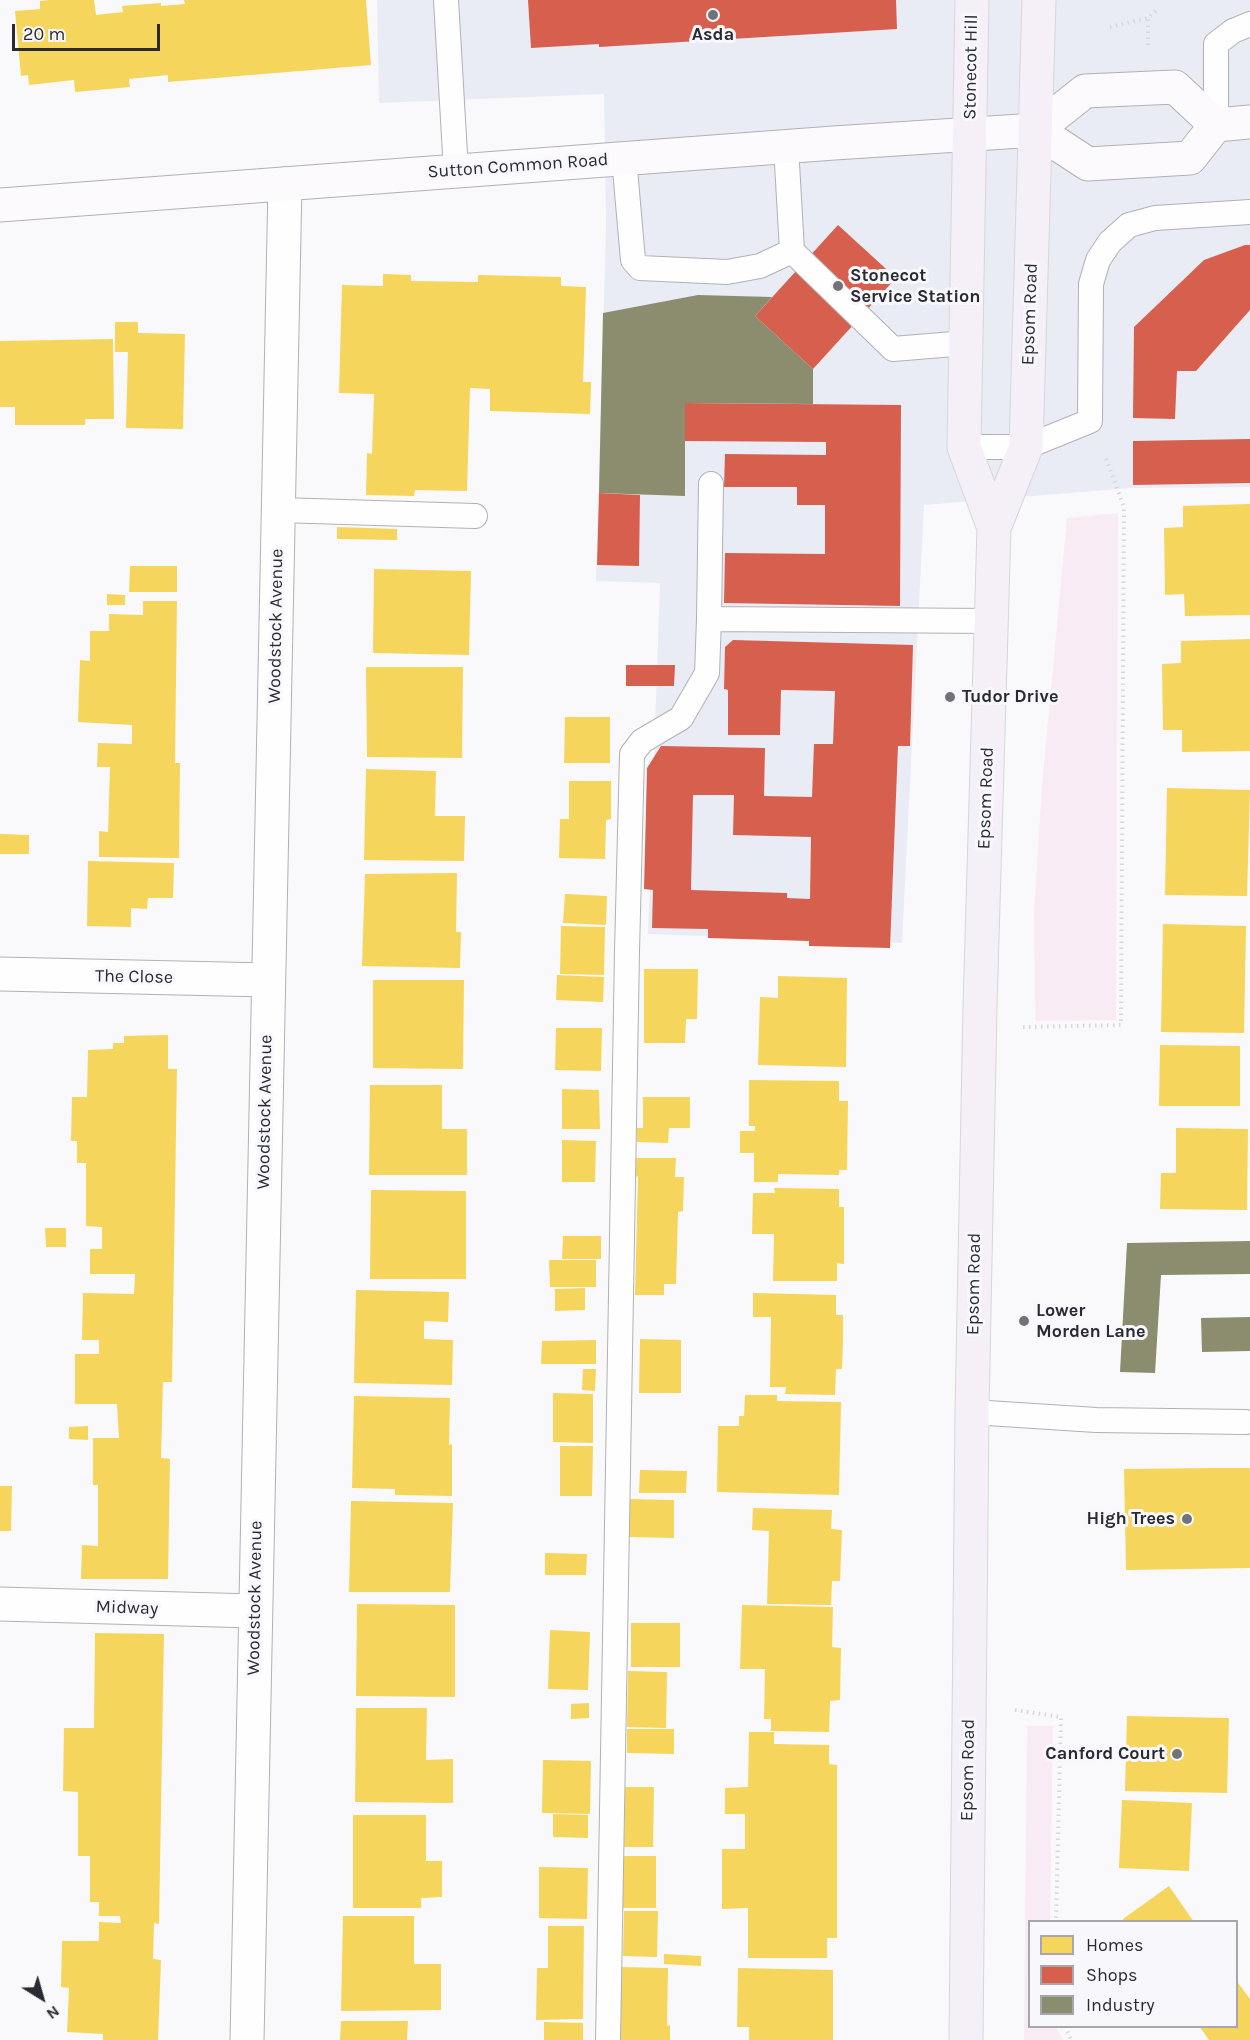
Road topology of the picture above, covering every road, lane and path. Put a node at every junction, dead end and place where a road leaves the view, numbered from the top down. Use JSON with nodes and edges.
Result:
{"nodes":[{"id":1,"x":446,"y":0,"type":"edge"},
{"id":2,"x":972,"y":0,"type":"edge"},
{"id":3,"x":1039,"y":0,"type":"edge"},
{"id":4,"x":1158,"y":9,"type":"dead end"},
{"id":5,"x":1148,"y":18,"type":"junction"},
{"id":6,"x":1250,"y":24,"type":"edge"},
{"id":7,"x":1110,"y":27,"type":"dead end"},
{"id":8,"x":1148,"y":52,"type":"dead end"},
{"id":9,"x":1250,"y":122,"type":"edge"},
{"id":10,"x":1216,"y":124,"type":"junction"},
{"id":11,"x":1036,"y":130,"type":"junction"},
{"id":12,"x":970,"y":134,"type":"junction"},
{"id":13,"x":786,"y":146,"type":"junction"},
{"id":14,"x":624,"y":158,"type":"junction"},
{"id":15,"x":456,"y":171,"type":"junction"},
{"id":16,"x":285,"y":184,"type":"junction"},
{"id":17,"x":0,"y":205,"type":"edge"},
{"id":18,"x":1250,"y":212,"type":"edge"},
{"id":19,"x":792,"y":251,"type":"junction"},
{"id":20,"x":966,"y":343,"type":"junction"},
{"id":21,"x":964,"y":447,"type":"junction"},
{"id":22,"x":1026,"y":447,"type":"junction"},
{"id":23,"x":1104,"y":456,"type":"dead end"},
{"id":24,"x":711,"y":484,"type":"dead end"},
{"id":25,"x":279,"y":510,"type":"junction"},
{"id":26,"x":475,"y":516,"type":"dead end"},
{"id":27,"x":994,"y":528,"type":"junction"},
{"id":28,"x":709,"y":619,"type":"junction"},
{"id":29,"x":991,"y":621,"type":"junction"},
{"id":30,"x":0,"y":974,"type":"edge"},
{"id":31,"x":268,"y":980,"type":"junction"},
{"id":32,"x":1023,"y":1027,"type":"dead end"},
{"id":33,"x":972,"y":1412,"type":"junction"},
{"id":34,"x":1246,"y":1422,"type":"dead end"},
{"id":35,"x":0,"y":1604,"type":"edge"},
{"id":36,"x":254,"y":1611,"type":"junction"},
{"id":37,"x":1015,"y":1710,"type":"dead end"},
{"id":38,"x":1056,"y":1920,"type":"edge"},
{"id":39,"x":247,"y":2040,"type":"edge"},
{"id":40,"x":608,"y":2040,"type":"edge"},
{"id":41,"x":966,"y":2040,"type":"edge"}],
"edges":[{"from":1,"to":15,"type":"lane"},
{"from":2,"to":12,"type":"highway","name":"Stonecot Hill"},
{"from":3,"to":11,"type":"highway"},
{"from":4,"to":5,"type":"path"},
{"from":5,"to":7,"type":"path"},
{"from":5,"to":8,"type":"path"},
{"from":6,"to":10,"type":"lane"},
{"from":9,"to":10,"type":"main road"},
{"from":10,"to":11,"type":"main road"},
{"from":10,"to":11,"type":"main road"},
{"from":11,"to":12,"type":"main road","name":"Sutton Common Road"},
{"from":11,"to":22,"type":"highway","name":"Epsom Road"},
{"from":12,"to":13,"type":"main road","name":"Sutton Common Road"},
{"from":12,"to":20,"type":"highway","name":"Epsom Road"},
{"from":13,"to":14,"type":"main road","name":"Sutton Common Road"},
{"from":13,"to":19,"type":"lane"},
{"from":14,"to":15,"type":"main road","name":"Sutton Common Road"},
{"from":14,"to":19,"type":"lane"},
{"from":15,"to":16,"type":"main road","name":"Sutton Common Road"},
{"from":16,"to":17,"type":"main road","name":"Sutton Common Road"},
{"from":16,"to":25,"type":"street","name":"Woodstock Avenue"},
{"from":18,"to":22,"type":"lane"},
{"from":19,"to":20,"type":"lane"},
{"from":20,"to":21,"type":"highway","name":"Epsom Road"},
{"from":21,"to":22,"type":"lane"},
{"from":21,"to":27,"type":"highway","name":"Epsom Road"},
{"from":22,"to":27,"type":"highway","name":"Epsom Road"},
{"from":23,"to":32,"type":"path"},
{"from":24,"to":28,"type":"lane"},
{"from":25,"to":26,"type":"lane"},
{"from":25,"to":31,"type":"street","name":"Woodstock Avenue"},
{"from":27,"to":29,"type":"highway","name":"Epsom Road"},
{"from":28,"to":29,"type":"lane"},
{"from":28,"to":40,"type":"lane"},
{"from":29,"to":33,"type":"highway","name":"Epsom Road"},
{"from":30,"to":31,"type":"street","name":"The Close"},
{"from":31,"to":36,"type":"street","name":"Woodstock Avenue"},
{"from":33,"to":34,"type":"lane"},
{"from":33,"to":41,"type":"highway","name":"Epsom Road"},
{"from":35,"to":36,"type":"street","name":"Midway"},
{"from":36,"to":39,"type":"street","name":"Woodstock Avenue"},
{"from":37,"to":38,"type":"path"}]}
